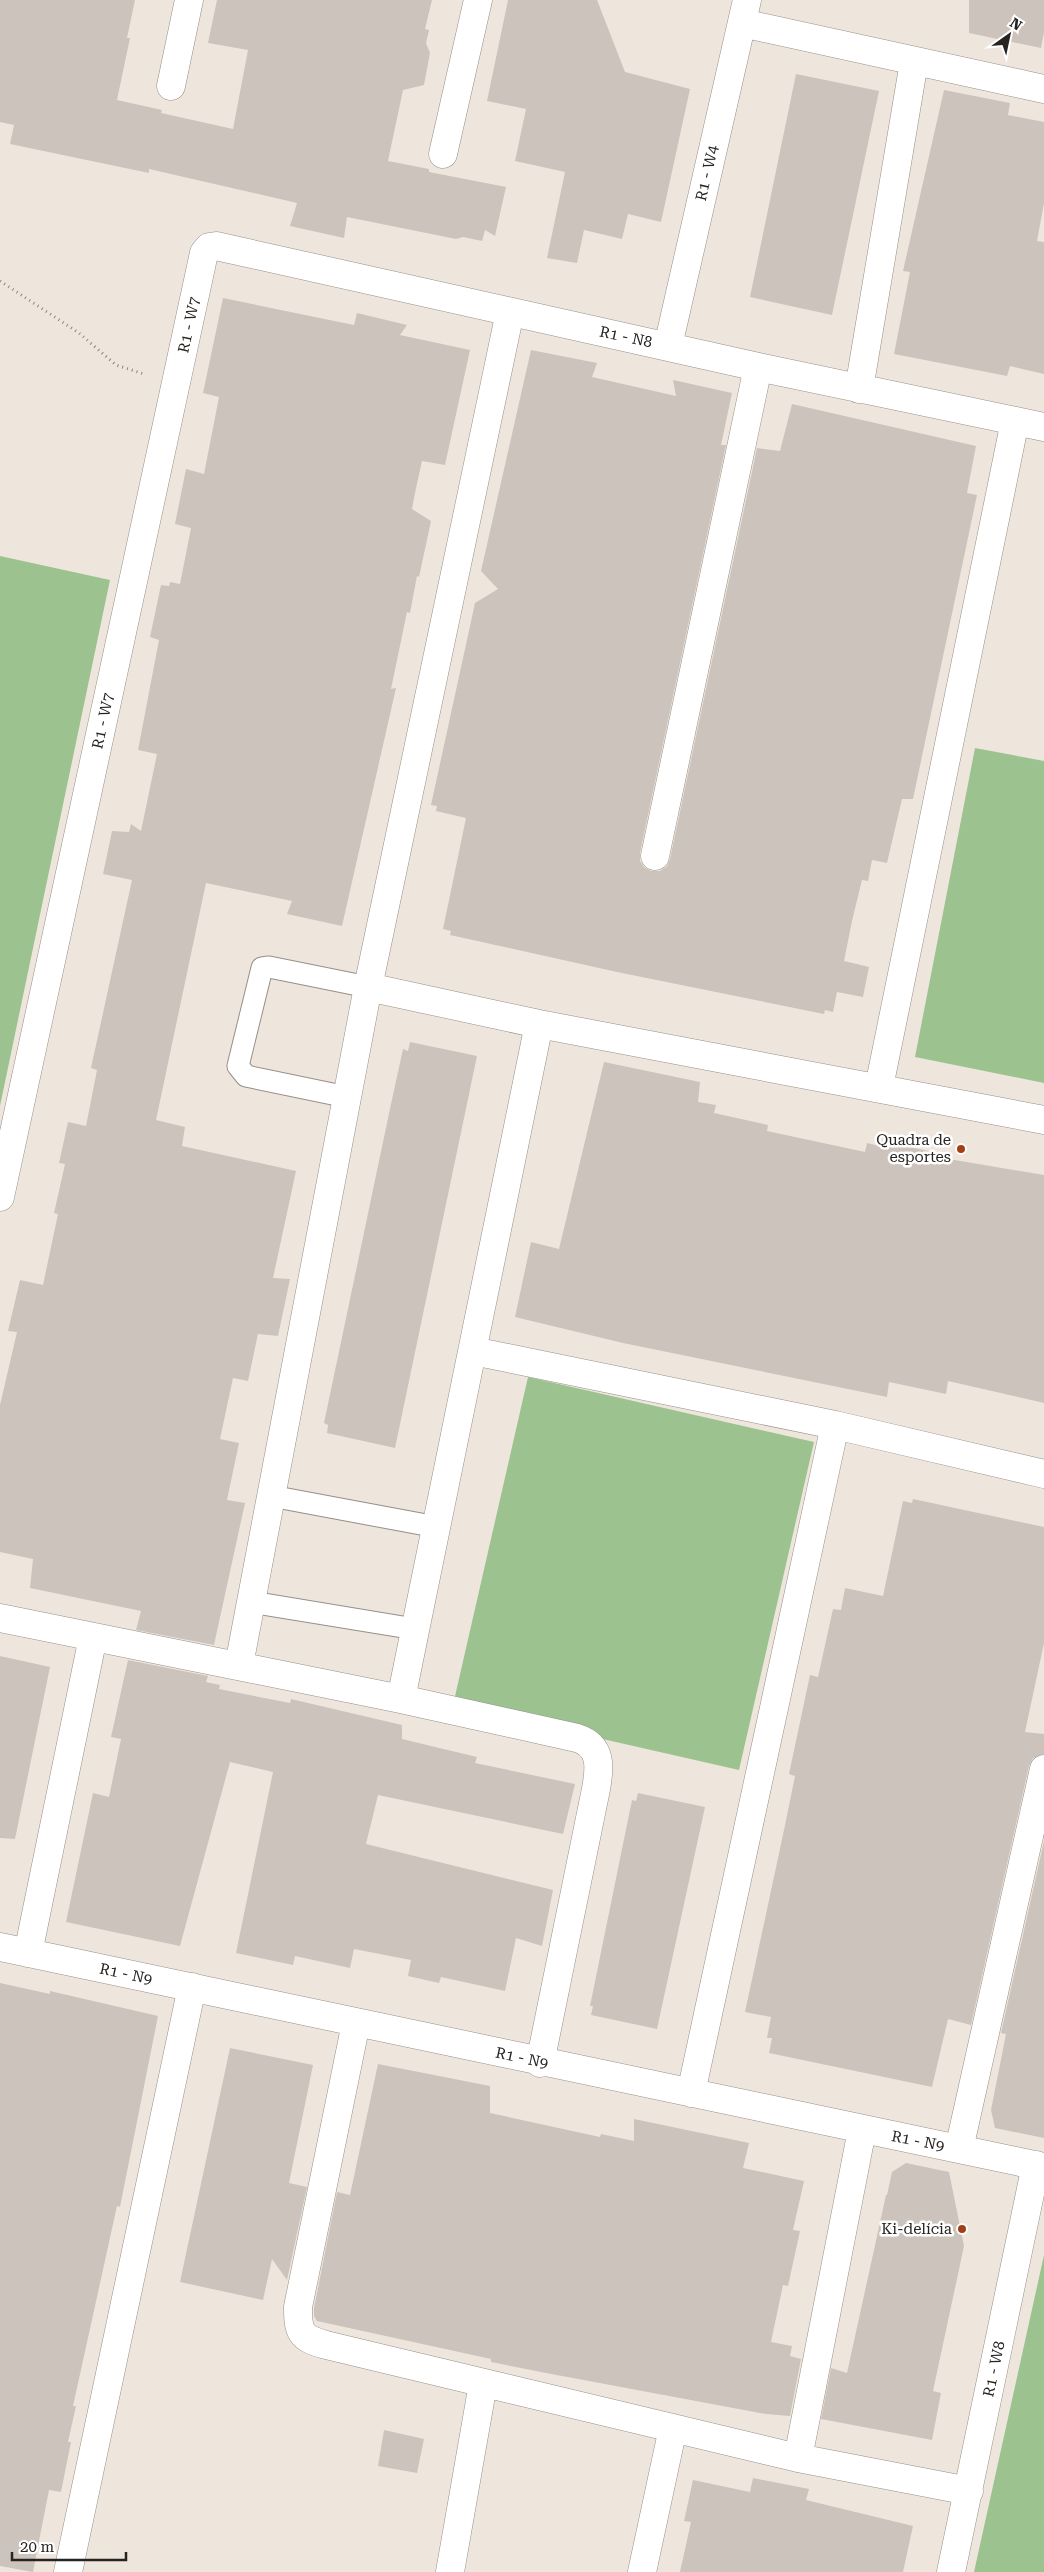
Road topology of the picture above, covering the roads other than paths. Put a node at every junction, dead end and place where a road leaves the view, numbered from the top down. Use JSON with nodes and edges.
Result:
{"nodes":[{"id":1,"x":190,"y":0,"type":"edge"},
{"id":2,"x":478,"y":0,"type":"edge"},
{"id":3,"x":744,"y":12,"type":"edge"},
{"id":4,"x":914,"y":62,"type":"junction"},
{"id":5,"x":171,"y":86,"type":"dead end"},
{"id":6,"x":1044,"y":89,"type":"edge"},
{"id":7,"x":443,"y":154,"type":"dead end"},
{"id":8,"x":209,"y":247,"type":"joint"},
{"id":9,"x":510,"y":312,"type":"junction"},
{"id":10,"x":668,"y":346,"type":"junction"},
{"id":11,"x":758,"y":367,"type":"junction"},
{"id":12,"x":859,"y":389,"type":"junction"},
{"id":13,"x":1015,"y":421,"type":"junction"},
{"id":14,"x":1044,"y":427,"type":"edge"},
{"id":15,"x":655,"y":856,"type":"dead end"},
{"id":16,"x":368,"y":987,"type":"junction"},
{"id":17,"x":539,"y":1024,"type":"junction"},
{"id":18,"x":879,"y":1087,"type":"junction"},
{"id":19,"x":347,"y":1097,"type":"junction"},
{"id":20,"x":1044,"y":1120,"type":"edge"},
{"id":21,"x":0,"y":1197,"type":"edge"},
{"id":22,"x":473,"y":1351,"type":"junction"},
{"id":23,"x":835,"y":1426,"type":"junction"},
{"id":24,"x":1044,"y":1474,"type":"edge"},
{"id":25,"x":271,"y":1496,"type":"junction"},
{"id":26,"x":437,"y":1527,"type":"junction"},
{"id":27,"x":251,"y":1602,"type":"junction"},
{"id":28,"x":0,"y":1618,"type":"edge"},
{"id":29,"x":415,"y":1629,"type":"junction"},
{"id":30,"x":94,"y":1637,"type":"junction"},
{"id":31,"x":239,"y":1665,"type":"junction"},
{"id":32,"x":401,"y":1699,"type":"junction"},
{"id":33,"x":1044,"y":1769,"type":"edge"},
{"id":34,"x":0,"y":1948,"type":"edge"},
{"id":35,"x":28,"y":1954,"type":"junction"},
{"id":36,"x":192,"y":1987,"type":"junction"},
{"id":37,"x":356,"y":2022,"type":"junction"},
{"id":38,"x":540,"y":2063,"type":"junction"},
{"id":39,"x":692,"y":2093,"type":"junction"},
{"id":40,"x":862,"y":2130,"type":"junction"},
{"id":41,"x":959,"y":2149,"type":"junction"},
{"id":42,"x":1040,"y":2166,"type":"edge"},
{"id":43,"x":483,"y":2384,"type":"junction"},
{"id":44,"x":673,"y":2428,"type":"junction"},
{"id":45,"x":798,"y":2458,"type":"junction"},
{"id":46,"x":969,"y":2491,"type":"junction"},
{"id":47,"x":68,"y":2572,"type":"edge"},
{"id":48,"x":450,"y":2572,"type":"edge"},
{"id":49,"x":642,"y":2572,"type":"edge"},
{"id":50,"x":951,"y":2572,"type":"edge"}],
"edges":[{"from":1,"to":5,"type":"street"},
{"from":2,"to":7,"type":"street"},
{"from":3,"to":4,"type":"street"},
{"from":3,"to":10,"type":"street","name":"R1 - W4"},
{"from":4,"to":6,"type":"street"},
{"from":4,"to":12,"type":"street"},
{"from":8,"to":9,"type":"street","name":"R1 - N8"},
{"from":8,"to":21,"type":"street","name":"R1 - W7"},
{"from":9,"to":10,"type":"street","name":"R1 - N8"},
{"from":9,"to":16,"type":"street"},
{"from":10,"to":11,"type":"street","name":"R1 - N8"},
{"from":11,"to":12,"type":"street","name":"R1 - N8"},
{"from":11,"to":15,"type":"street"},
{"from":12,"to":13,"type":"street","name":"R1 - N8"},
{"from":13,"to":14,"type":"street","name":"R1 - N8"},
{"from":13,"to":18,"type":"street"},
{"from":16,"to":17,"type":"street"},
{"from":16,"to":19,"type":"street"},
{"from":16,"to":19,"type":"lane"},
{"from":17,"to":18,"type":"street"},
{"from":17,"to":22,"type":"street"},
{"from":18,"to":20,"type":"street"},
{"from":19,"to":25,"type":"street"},
{"from":22,"to":23,"type":"street"},
{"from":22,"to":26,"type":"street"},
{"from":23,"to":24,"type":"street"},
{"from":23,"to":39,"type":"street"},
{"from":25,"to":26,"type":"lane"},
{"from":25,"to":27,"type":"street"},
{"from":26,"to":29,"type":"street"},
{"from":27,"to":29,"type":"lane"},
{"from":27,"to":31,"type":"street"},
{"from":28,"to":30,"type":"street"},
{"from":29,"to":32,"type":"street"},
{"from":30,"to":31,"type":"street"},
{"from":30,"to":35,"type":"street"},
{"from":31,"to":32,"type":"street"},
{"from":32,"to":38,"type":"street"},
{"from":33,"to":41,"type":"street"},
{"from":34,"to":35,"type":"street","name":"R1 - N9"},
{"from":35,"to":36,"type":"street","name":"R1 - N9"},
{"from":36,"to":37,"type":"street","name":"R1 - N9"},
{"from":36,"to":47,"type":"street"},
{"from":37,"to":38,"type":"street","name":"R1 - N9"},
{"from":37,"to":43,"type":"street"},
{"from":38,"to":39,"type":"street","name":"R1 - N9"},
{"from":39,"to":40,"type":"street","name":"R1 - N9"},
{"from":40,"to":41,"type":"street","name":"R1 - N9"},
{"from":40,"to":45,"type":"street"},
{"from":41,"to":42,"type":"street","name":"R1 - N9"},
{"from":42,"to":46,"type":"street","name":"R1 - W8"},
{"from":43,"to":44,"type":"street"},
{"from":43,"to":48,"type":"street"},
{"from":44,"to":45,"type":"street"},
{"from":44,"to":49,"type":"street"},
{"from":45,"to":46,"type":"street"},
{"from":46,"to":50,"type":"street","name":"R1 - W8"}]}
